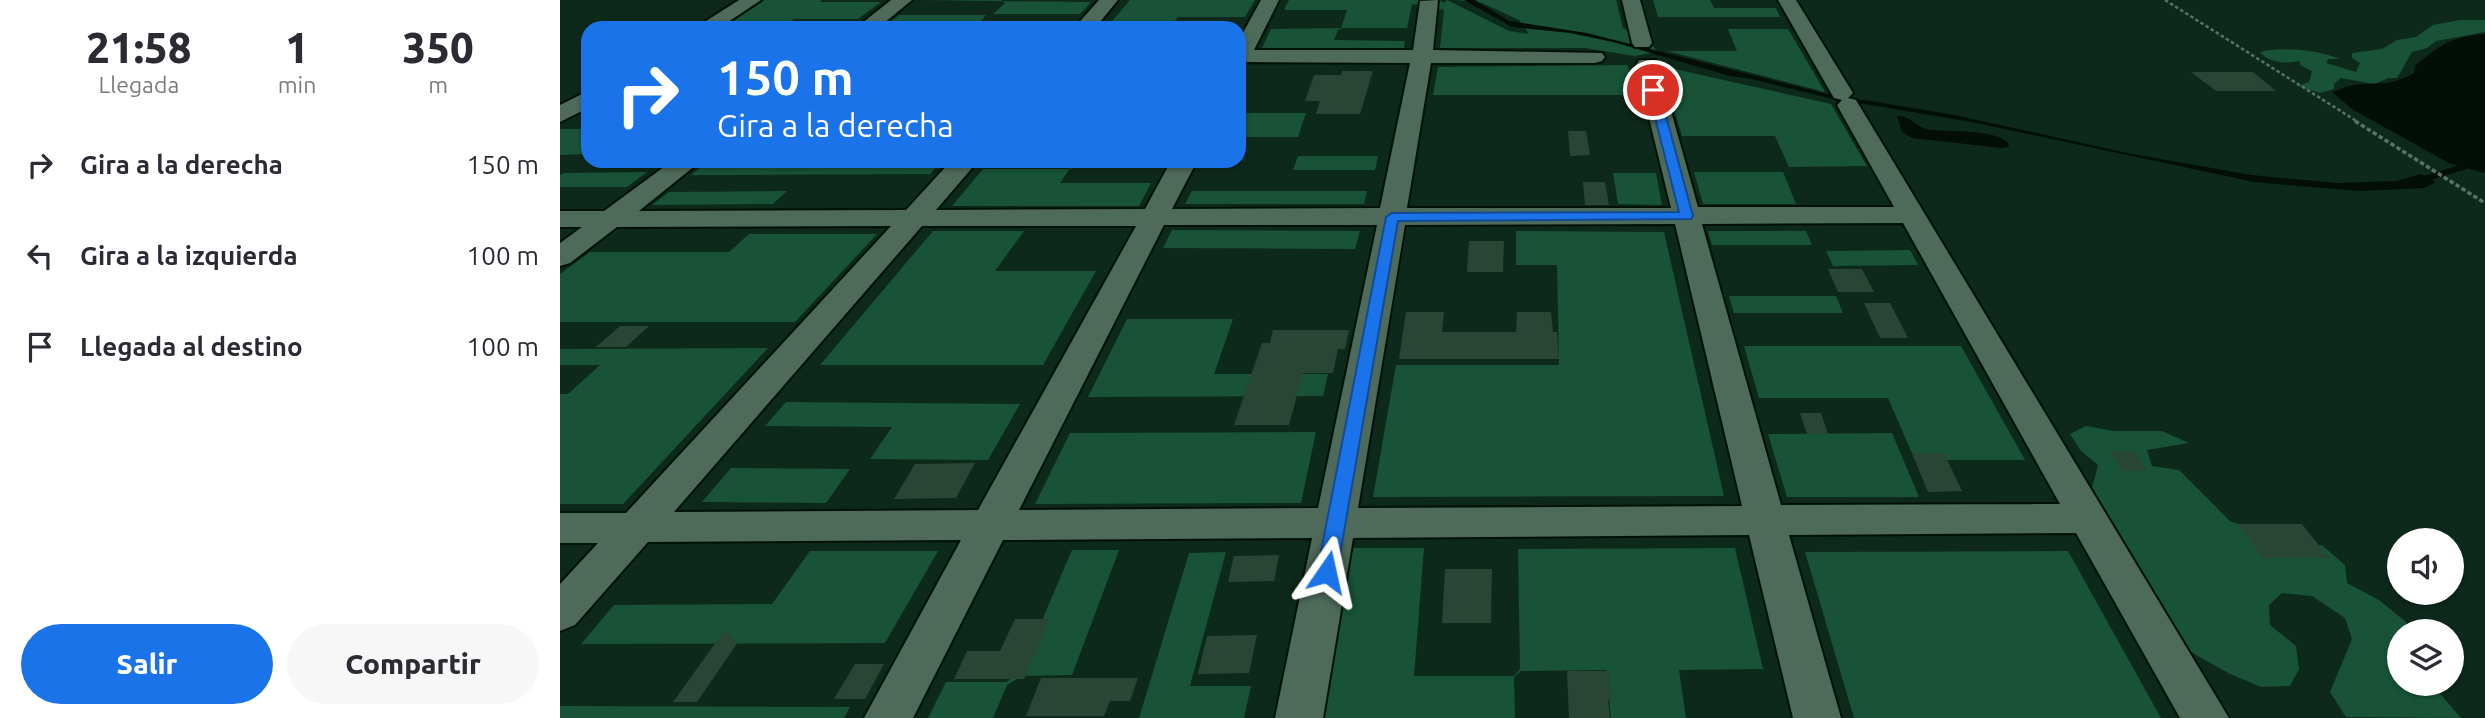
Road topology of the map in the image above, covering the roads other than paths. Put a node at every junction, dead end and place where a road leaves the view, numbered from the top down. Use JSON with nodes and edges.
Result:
{"nodes":[{"id":1,"x":752,"y":0,"type":"edge"},
{"id":2,"x":903,"y":0,"type":"edge"},
{"id":3,"x":1109,"y":0,"type":"edge"},
{"id":4,"x":1270,"y":0,"type":"edge"},
{"id":5,"x":1631,"y":0,"type":"edge"},
{"id":6,"x":1787,"y":0,"type":"edge"},
{"id":7,"x":1429,"y":1,"type":"edge"},
{"id":8,"x":717,"y":21,"type":"edge"},
{"id":9,"x":875,"y":21,"type":"edge"},
{"id":10,"x":1090,"y":21,"type":"edge"},
{"id":11,"x":1246,"y":44,"type":"edge"},
{"id":12,"x":1246,"y":57,"type":"edge"},
{"id":13,"x":1422,"y":57,"type":"junction"},
{"id":14,"x":1595,"y":57,"type":"dead end"},
{"id":15,"x":581,"y":102,"type":"edge"},
{"id":16,"x":560,"y":115,"type":"edge"},
{"id":17,"x":679,"y":168,"type":"edge"},
{"id":18,"x":959,"y":168,"type":"edge"},
{"id":19,"x":1180,"y":168,"type":"edge"},
{"id":20,"x":1913,"y":215,"type":"junction"},
{"id":21,"x":1686,"y":216,"type":"junction"},
{"id":22,"x":1392,"y":217,"type":"junction"},
{"id":23,"x":914,"y":218,"type":"junction"},
{"id":24,"x":1154,"y":218,"type":"junction"},
{"id":25,"x":560,"y":219,"type":"edge"},
{"id":26,"x":610,"y":219,"type":"junction"},
{"id":27,"x":560,"y":257,"type":"edge"},
{"id":28,"x":2089,"y":518,"type":"junction"},
{"id":29,"x":1765,"y":520,"type":"junction"},
{"id":30,"x":1336,"y":523,"type":"junction"},
{"id":31,"x":991,"y":525,"type":"junction"},
{"id":32,"x":637,"y":527,"type":"junction"},
{"id":33,"x":560,"y":528,"type":"edge"},
{"id":34,"x":560,"y":613,"type":"edge"},
{"id":35,"x":888,"y":718,"type":"edge"},
{"id":36,"x":1299,"y":718,"type":"edge"},
{"id":37,"x":1816,"y":718,"type":"edge"},
{"id":38,"x":2205,"y":718,"type":"edge"}],
"edges":[{"from":1,"to":8,"type":"street"},
{"from":2,"to":9,"type":"street"},
{"from":3,"to":10,"type":"street"},
{"from":4,"to":11,"type":"street"},
{"from":5,"to":21,"type":"street"},
{"from":6,"to":20,"type":"street"},
{"from":7,"to":13,"type":"street"},
{"from":12,"to":13,"type":"street"},
{"from":13,"to":14,"type":"street"},
{"from":13,"to":22,"type":"street"},
{"from":15,"to":16,"type":"street"},
{"from":17,"to":26,"type":"street"},
{"from":18,"to":23,"type":"street"},
{"from":19,"to":24,"type":"street"},
{"from":20,"to":21,"type":"street"},
{"from":20,"to":28,"type":"street"},
{"from":21,"to":22,"type":"street"},
{"from":21,"to":29,"type":"street"},
{"from":22,"to":24,"type":"street"},
{"from":22,"to":30,"type":"street"},
{"from":23,"to":24,"type":"street"},
{"from":23,"to":26,"type":"street"},
{"from":23,"to":32,"type":"street"},
{"from":24,"to":31,"type":"street"},
{"from":25,"to":26,"type":"street"},
{"from":26,"to":27,"type":"street"},
{"from":28,"to":29,"type":"street"},
{"from":28,"to":38,"type":"street"},
{"from":29,"to":30,"type":"street"},
{"from":29,"to":37,"type":"street"},
{"from":30,"to":31,"type":"street"},
{"from":30,"to":36,"type":"street"},
{"from":31,"to":32,"type":"street"},
{"from":31,"to":35,"type":"street"},
{"from":32,"to":33,"type":"street"},
{"from":32,"to":34,"type":"street"}]}
